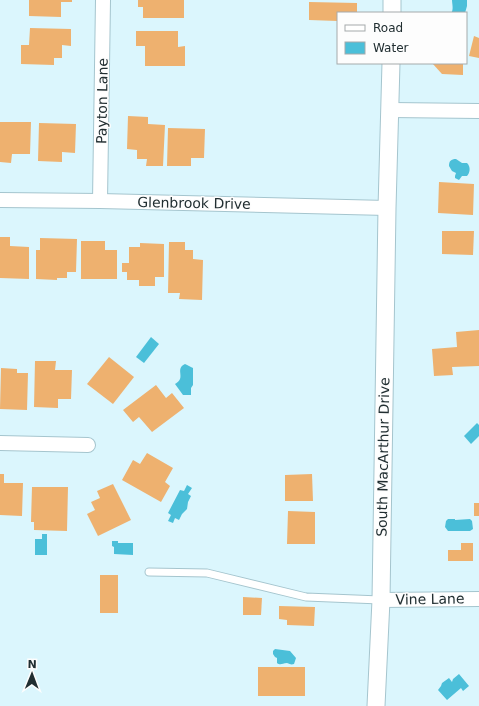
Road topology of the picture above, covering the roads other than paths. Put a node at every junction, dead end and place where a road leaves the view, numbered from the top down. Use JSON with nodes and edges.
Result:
{"nodes":[{"id":1,"x":104,"y":0,"type":"edge"},
{"id":2,"x":392,"y":0,"type":"edge"},
{"id":3,"x":392,"y":12,"type":"edge"},
{"id":4,"x":391,"y":64,"type":"edge"},
{"id":5,"x":391,"y":110,"type":"junction"},
{"id":6,"x":479,"y":111,"type":"edge"},
{"id":7,"x":0,"y":200,"type":"edge"},
{"id":8,"x":100,"y":201,"type":"junction"},
{"id":9,"x":387,"y":208,"type":"junction"},
{"id":10,"x":0,"y":443,"type":"edge"},
{"id":11,"x":88,"y":445,"type":"dead end"},
{"id":12,"x":149,"y":572,"type":"dead end"},
{"id":13,"x":479,"y":599,"type":"edge"},
{"id":14,"x":381,"y":600,"type":"junction"},
{"id":15,"x":376,"y":706,"type":"edge"}],
"edges":[{"from":1,"to":8,"type":"street","name":"Payton Lane"},
{"from":2,"to":3,"type":"street"},
{"from":4,"to":5,"type":"street"},
{"from":5,"to":6,"type":"street"},
{"from":5,"to":9,"type":"street"},
{"from":7,"to":8,"type":"street","name":"Glenbrook Drive"},
{"from":8,"to":9,"type":"street","name":"Glenbrook Drive"},
{"from":9,"to":14,"type":"street","name":"South MacArthur Drive"},
{"from":10,"to":11,"type":"street"},
{"from":12,"to":14,"type":"lane"},
{"from":13,"to":14,"type":"street","name":"Vine Lane"},
{"from":14,"to":15,"type":"street","name":"South MacArthur Drive"}]}
